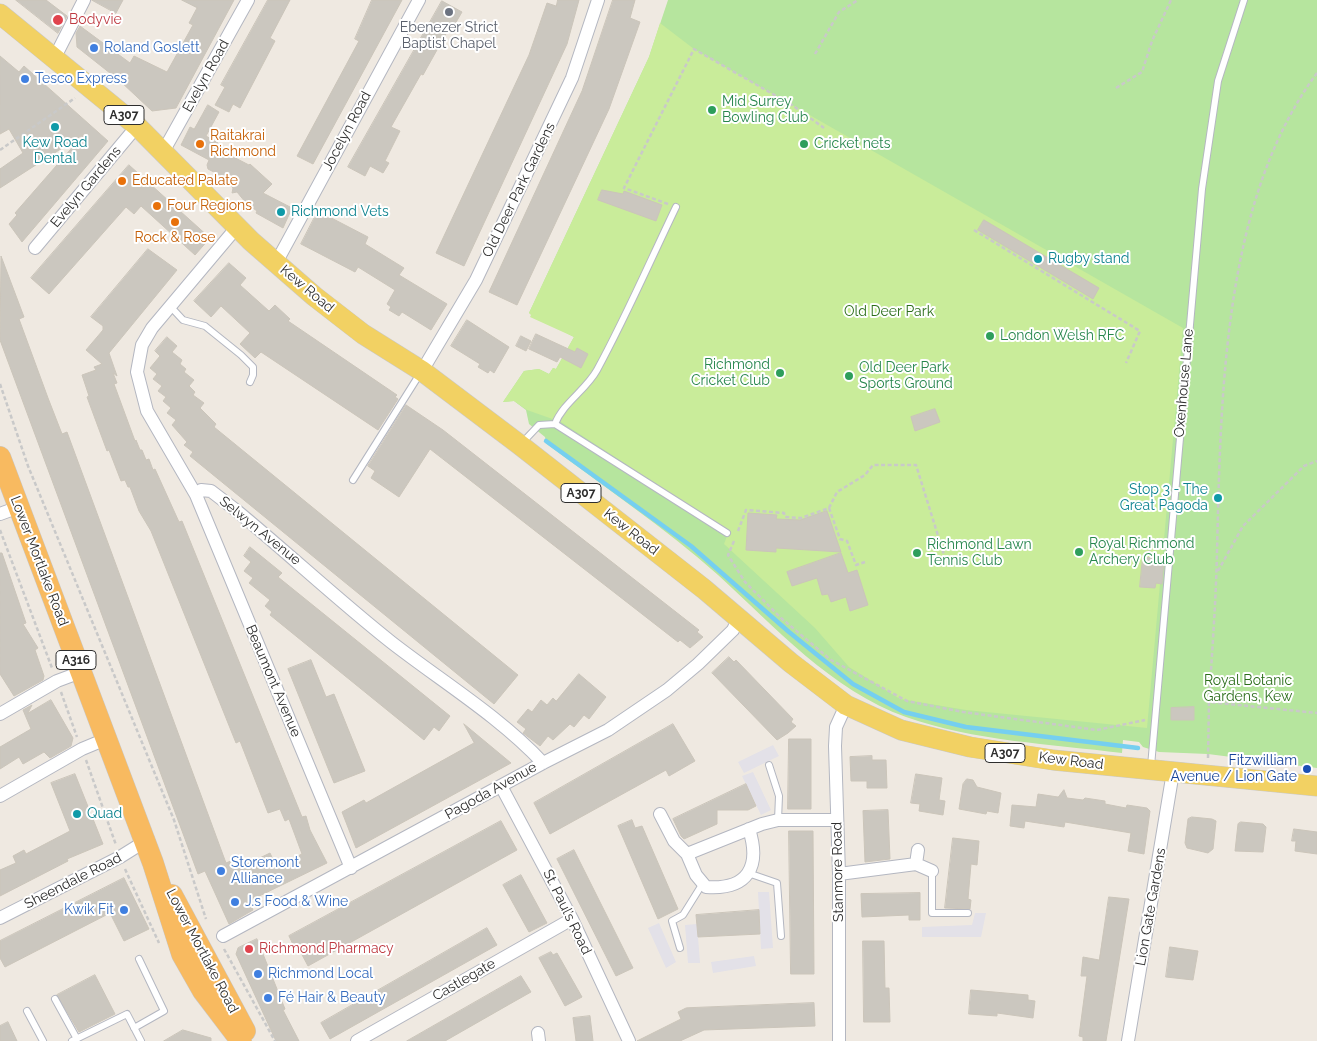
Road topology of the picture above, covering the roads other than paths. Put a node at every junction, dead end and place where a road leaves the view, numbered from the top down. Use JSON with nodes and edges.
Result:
{"nodes":[{"id":1,"x":84,"y":0,"type":"edge"},
{"id":2,"x":248,"y":0,"type":"edge"},
{"id":3,"x":418,"y":0,"type":"edge"},
{"id":4,"x":598,"y":0,"type":"edge"},
{"id":5,"x":1244,"y":0,"type":"edge"},
{"id":6,"x":0,"y":14,"type":"edge"},
{"id":7,"x":55,"y":57,"type":"junction"},
{"id":8,"x":137,"y":126,"type":"junction"},
{"id":9,"x":163,"y":152,"type":"junction"},
{"id":10,"x":676,"y":207,"type":"road end"},
{"id":11,"x":237,"y":227,"type":"junction"},
{"id":12,"x":35,"y":248,"type":"dead end"},
{"id":13,"x":276,"y":263,"type":"junction"},
{"id":14,"x":170,"y":306,"type":"junction"},
{"id":15,"x":422,"y":371,"type":"junction"},
{"id":16,"x":250,"y":382,"type":"dead end"},
{"id":17,"x":555,"y":424,"type":"junction"},
{"id":18,"x":520,"y":445,"type":"junction"},
{"id":19,"x":0,"y":457,"type":"edge"},
{"id":20,"x":353,"y":480,"type":"dead end"},
{"id":21,"x":196,"y":495,"type":"junction"},
{"id":22,"x":9,"y":510,"type":"edge"},
{"id":23,"x":727,"y":533,"type":"dead end"},
{"id":24,"x":738,"y":619,"type":"junction"},
{"id":25,"x":81,"y":672,"type":"junction"},
{"id":26,"x":846,"y":705,"type":"junction"},
{"id":27,"x":0,"y":714,"type":"edge"},
{"id":28,"x":106,"y":739,"type":"junction"},
{"id":29,"x":543,"y":763,"type":"junction"},
{"id":30,"x":769,"y":765,"type":"dead end"},
{"id":31,"x":1150,"y":770,"type":"junction"},
{"id":32,"x":1173,"y":772,"type":"junction"},
{"id":33,"x":501,"y":786,"type":"junction"},
{"id":34,"x":1317,"y":786,"type":"edge"},
{"id":35,"x":0,"y":796,"type":"edge"},
{"id":36,"x":660,"y":814,"type":"dead end"},
{"id":37,"x":778,"y":820,"type":"junction"},
{"id":38,"x":837,"y":820,"type":"junction"},
{"id":39,"x":749,"y":829,"type":"junction"},
{"id":40,"x":144,"y":842,"type":"junction"},
{"id":41,"x":918,"y":850,"type":"dead end"},
{"id":42,"x":687,"y":854,"type":"junction"},
{"id":43,"x":153,"y":863,"type":"junction"},
{"id":44,"x":916,"y":864,"type":"junction"},
{"id":45,"x":351,"y":868,"type":"junction"},
{"id":46,"x":932,"y":871,"type":"joint"},
{"id":47,"x":748,"y":873,"type":"junction"},
{"id":48,"x":839,"y":874,"type":"junction"},
{"id":49,"x":703,"y":883,"type":"junction"},
{"id":50,"x":968,"y":913,"type":"dead end"},
{"id":51,"x":0,"y":918,"type":"edge"},
{"id":52,"x":572,"y":919,"type":"junction"},
{"id":53,"x":781,"y":936,"type":"dead end"},
{"id":54,"x":223,"y":941,"type":"road end"},
{"id":55,"x":680,"y":948,"type":"dead end"},
{"id":56,"x":139,"y":959,"type":"dead end"},
{"id":57,"x":55,"y":999,"type":"dead end"},
{"id":58,"x":27,"y":1012,"type":"dead end"},
{"id":59,"x":134,"y":1028,"type":"junction"},
{"id":60,"x":74,"y":1040,"type":"edge"},
{"id":61,"x":43,"y":1041,"type":"edge"},
{"id":62,"x":141,"y":1041,"type":"edge"},
{"id":63,"x":241,"y":1041,"type":"edge"},
{"id":64,"x":250,"y":1041,"type":"edge"},
{"id":65,"x":357,"y":1041,"type":"edge"},
{"id":66,"x":629,"y":1041,"type":"edge"},
{"id":67,"x":839,"y":1041,"type":"edge"},
{"id":68,"x":1128,"y":1041,"type":"edge"}],
"edges":[{"from":1,"to":7,"type":"street"},
{"from":2,"to":9,"type":"street","name":"Evelyn Road"},
{"from":3,"to":13,"type":"street","name":"Jocelyn Road"},
{"from":4,"to":15,"type":"street","name":"Old Deer Park Gardens"},
{"from":5,"to":31,"type":"lane","name":"Oxenhouse Lane"},
{"from":6,"to":7,"type":"main road","name":"Kew Road","number":"A307"},
{"from":7,"to":8,"type":"main road","name":"Kew Road","number":"A307"},
{"from":8,"to":9,"type":"main road","name":"Kew Road","number":"A307"},
{"from":8,"to":12,"type":"street","name":"Evelyn Gardens"},
{"from":9,"to":11,"type":"main road","name":"Kew Road","number":"A307"},
{"from":10,"to":17,"type":"lane"},
{"from":11,"to":13,"type":"main road","name":"Kew Road","number":"A307"},
{"from":11,"to":14,"type":"street"},
{"from":13,"to":15,"type":"main road","name":"Kew Road","number":"A307"},
{"from":14,"to":16,"type":"lane"},
{"from":14,"to":21,"type":"street"},
{"from":15,"to":18,"type":"main road","name":"Kew Road","number":"A307"},
{"from":15,"to":20,"type":"lane"},
{"from":17,"to":18,"type":"lane"},
{"from":17,"to":23,"type":"lane"},
{"from":18,"to":24,"type":"main road","name":"Kew Road","number":"A307"},
{"from":19,"to":22,"type":"highway","name":"Lower Mortlake Road","number":"A316"},
{"from":21,"to":29,"type":"street","name":"Selwyn Avenue"},
{"from":21,"to":45,"type":"street","name":"Beaumont Avenue"},
{"from":22,"to":25,"type":"highway","name":"Lower Mortlake Road","number":"A316"},
{"from":24,"to":26,"type":"main road","name":"Kew Road","number":"A307"},
{"from":24,"to":29,"type":"street","name":"Pagoda Avenue"},
{"from":25,"to":27,"type":"street"},
{"from":25,"to":28,"type":"highway","name":"Lower Mortlake Road","number":"A316"},
{"from":26,"to":31,"type":"main road","name":"Kew Road","number":"A307"},
{"from":26,"to":38,"type":"street","name":"Stanmore Road"},
{"from":28,"to":35,"type":"street"},
{"from":28,"to":40,"type":"highway","name":"Lower Mortlake Road","number":"A316"},
{"from":29,"to":33,"type":"street","name":"Pagoda Avenue"},
{"from":30,"to":37,"type":"lane"},
{"from":31,"to":32,"type":"main road","name":"Kew Road","number":"A307"},
{"from":32,"to":34,"type":"main road","name":"Kew Road","number":"A307"},
{"from":32,"to":68,"type":"street","name":"Lion Gate Gardens"},
{"from":33,"to":45,"type":"street","name":"Pagoda Avenue"},
{"from":33,"to":52,"type":"street","name":"St. Paul’s Road"},
{"from":36,"to":42,"type":"street"},
{"from":37,"to":38,"type":"street"},
{"from":37,"to":39,"type":"street"},
{"from":38,"to":48,"type":"street","name":"Stanmore Road"},
{"from":39,"to":42,"type":"street"},
{"from":39,"to":47,"type":"street"},
{"from":40,"to":43,"type":"highway","name":"Lower Mortlake Road","number":"A316"},
{"from":40,"to":51,"type":"street","name":"Sheendale Road"},
{"from":41,"to":44,"type":"street"},
{"from":42,"to":49,"type":"street"},
{"from":43,"to":63,"type":"highway","name":"Lower Mortlake Road","number":"A316"},
{"from":43,"to":64,"type":"highway","name":"Lower Mortlake Road","number":"A316"},
{"from":44,"to":46,"type":"street"},
{"from":44,"to":48,"type":"street"},
{"from":45,"to":54,"type":"street","name":"Pagoda Avenue"},
{"from":46,"to":50,"type":"lane"},
{"from":47,"to":49,"type":"street"},
{"from":47,"to":53,"type":"lane"},
{"from":48,"to":67,"type":"street","name":"Stanmore Road"},
{"from":49,"to":55,"type":"lane"},
{"from":52,"to":65,"type":"street","name":"Castlegate"},
{"from":52,"to":66,"type":"street","name":"St. Paul’s Road"},
{"from":56,"to":59,"type":"lane"},
{"from":57,"to":60,"type":"lane"},
{"from":58,"to":61,"type":"lane"},
{"from":59,"to":60,"type":"lane"},
{"from":59,"to":62,"type":"lane"}]}
